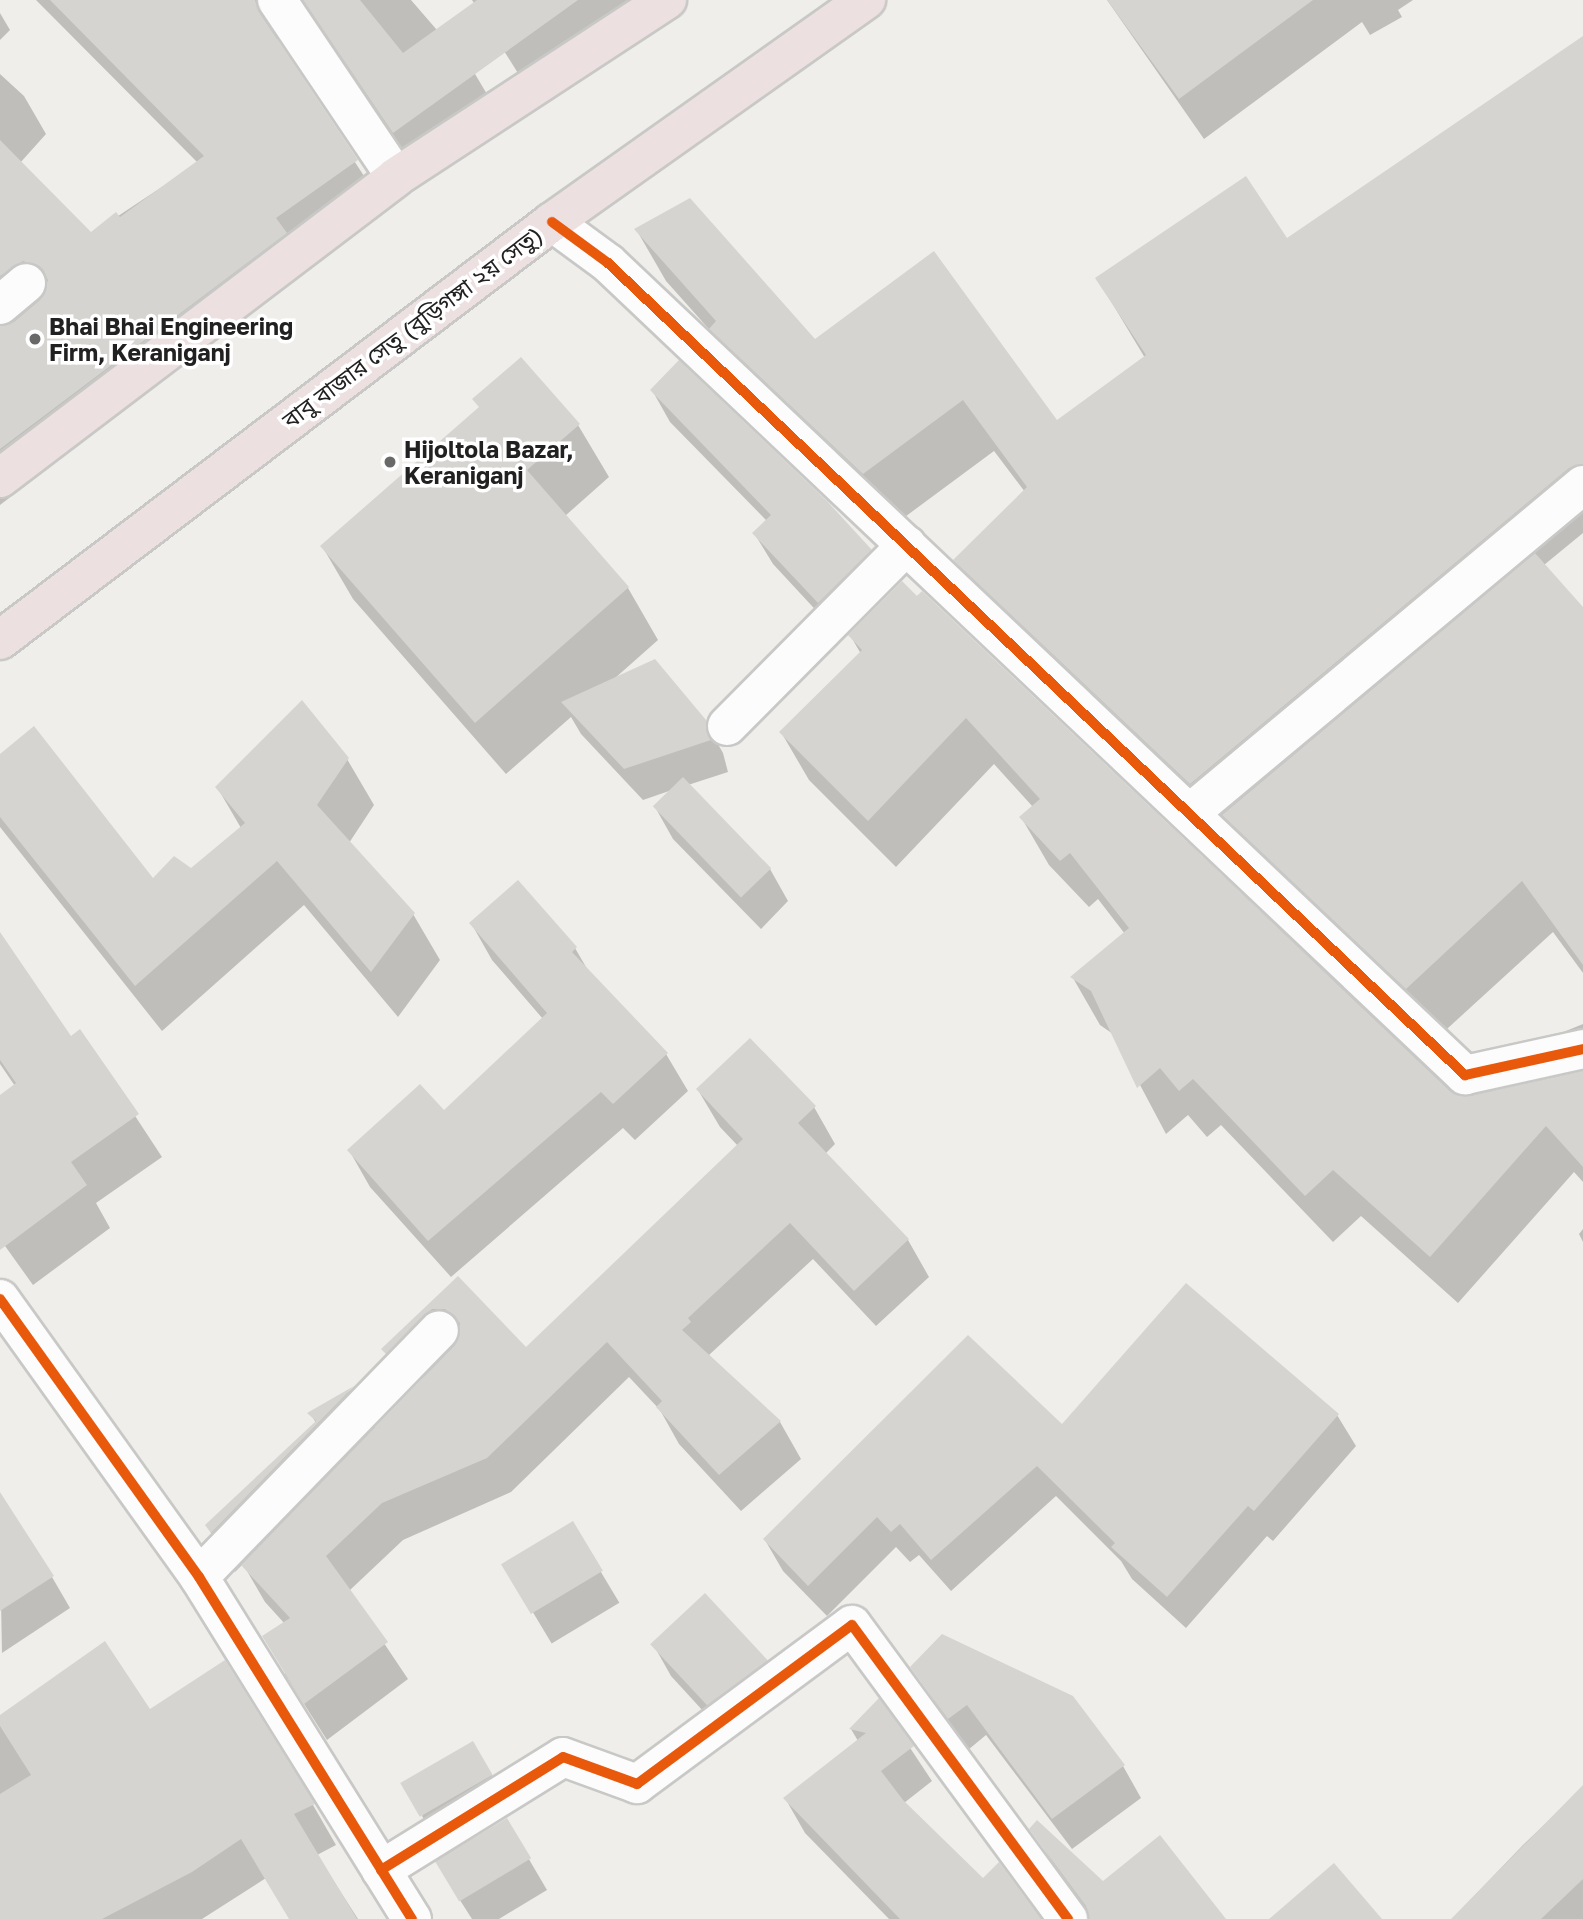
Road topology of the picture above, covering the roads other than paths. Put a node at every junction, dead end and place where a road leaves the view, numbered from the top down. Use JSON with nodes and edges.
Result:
{"nodes":[{"id":1,"x":277,"y":0,"type":"edge"},
{"id":2,"x":667,"y":0,"type":"edge"},
{"id":3,"x":866,"y":0,"type":"edge"},
{"id":4,"x":396,"y":177,"type":"junction"},
{"id":5,"x":552,"y":222,"type":"junction"},
{"id":6,"x":0,"y":478,"type":"edge"},
{"id":7,"x":1583,"y":485,"type":"edge"},
{"id":8,"x":907,"y":545,"type":"junction"},
{"id":9,"x":0,"y":640,"type":"edge"},
{"id":10,"x":727,"y":726,"type":"dead end"},
{"id":11,"x":1190,"y":813,"type":"junction"},
{"id":12,"x":1583,"y":1049,"type":"edge"},
{"id":13,"x":0,"y":1299,"type":"edge"},
{"id":14,"x":439,"y":1329,"type":"dead end"},
{"id":15,"x":199,"y":1577,"type":"junction"},
{"id":16,"x":381,"y":1870,"type":"junction"},
{"id":17,"x":412,"y":1919,"type":"edge"},
{"id":18,"x":1068,"y":1919,"type":"edge"}],
"edges":[{"from":1,"to":4,"type":"street"},
{"from":2,"to":4,"type":"highway"},
{"from":3,"to":5,"type":"highway","name":"বাবু বাজার সেতু (বুড়িগঙ্গা ২য় সেতু)"},
{"from":4,"to":6,"type":"highway"},
{"from":5,"to":8,"type":"street"},
{"from":5,"to":9,"type":"highway","name":"বাবু বাজার সেতু (বুড়িগঙ্গা ২য় সেতু)"},
{"from":7,"to":11,"type":"street"},
{"from":8,"to":10,"type":"street"},
{"from":8,"to":11,"type":"street"},
{"from":11,"to":12,"type":"street"},
{"from":13,"to":15,"type":"street"},
{"from":14,"to":15,"type":"street"},
{"from":15,"to":16,"type":"street"},
{"from":16,"to":17,"type":"street"},
{"from":16,"to":18,"type":"street"}]}
